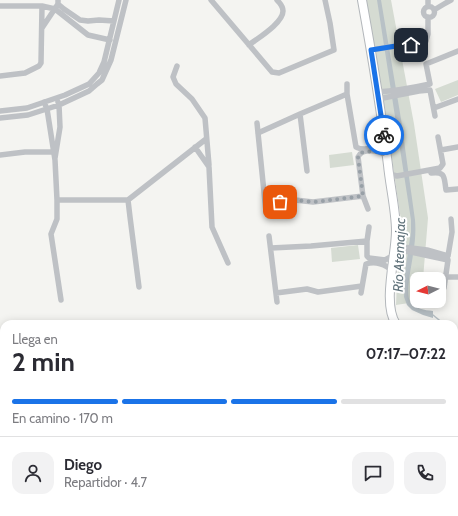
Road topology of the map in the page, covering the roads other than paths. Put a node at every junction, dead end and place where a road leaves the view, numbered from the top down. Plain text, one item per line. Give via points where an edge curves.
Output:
1 (119, 0) edge
2 (126, 0) edge
3 (212, 0) edge
4 (277, 0) edge
5 (325, 0) edge
6 (362, 0) edge
7 (451, 0) edge
8 (58, 2) edge
9 (428, 3) edge
10 (0, 6) edge
11 (42, 6) junction
12 (55, 9) junction
13 (434, 10) junction
14 (428, 17) junction
15 (80, 20) junction
16 (114, 21) junction
17 (76, 26) junction
18 (42, 28) junction
19 (427, 33) junction
20 (110, 40) junction
21 (249, 45) junction
22 (396, 46) junction
23 (374, 49) junction
24 (458, 50) edge
25 (177, 66) dead end
26 (0, 76) edge
27 (347, 84) dead end
28 (403, 92) junction
29 (347, 94) junction
30 (381, 95) junction
31 (57, 98) junction
32 (458, 99) edge
33 (44, 102) junction
34 (60, 105) junction
35 (434, 108) junction
36 (47, 109) junction
37 (0, 111) edge
38 (300, 114) junction
39 (435, 116) dead end
40 (0, 118) edge
41 (257, 123) dead end
42 (258, 133) junction
43 (384, 137) junction
44 (438, 137) dead end
45 (206, 139) junction
46 (195, 147) junction
47 (458, 147) edge
48 (441, 150) junction
49 (55, 152) junction
50 (0, 155) edge
51 (387, 156) junction
52 (209, 167) junction
53 (307, 171) dead end
54 (389, 174) junction
55 (415, 174) junction
56 (398, 178) junction
57 (390, 183) junction
58 (458, 189) edge
59 (363, 196) junction
60 (57, 200) junction
61 (128, 200) junction
62 (265, 203) junction
63 (368, 209) dead end
64 (266, 212) dead end
65 (451, 219) dead end
66 (369, 227) dead end
67 (455, 232) edge
68 (269, 236) dead end
69 (368, 241) junction
70 (271, 248) junction
71 (397, 250) junction
72 (418, 252) junction
73 (228, 263) dead end
74 (392, 271) junction
75 (446, 272) edge
76 (446, 277) edge
77 (458, 277) edge
78 (362, 286) junction
79 (140, 287) dead end
80 (276, 293) junction
81 (361, 293) dead end
82 (61, 300) dead end
83 (277, 302) dead end
84 (394, 320) edge

1 - 16 street
2 - 34 street via 111,60 102,80 89,91
3 - 21 street
4 - 21 street via 283,11 281,18
5 - 21 street via 334,50 279,73 272,72
6 - 23 street
7 - 13 street
8 - 12 street
8 - 15 street
9 - 13 street
9 - 14 street via 424,11
10 - 11 street
11 - 12 street
11 - 18 street
12 - 17 street
12 - 18 street
13 - 14 street via 433,15
14 - 19 street
15 - 16 street
15 - 17 street
16 - 20 street
17 - 20 street via 88,35
18 - 26 street via 39,66 25,73
19 - 22 street via 399,40
19 - 22 street via 426,41 411,48 400,49
20 - 31 street via 99,73 89,84
22 - 23 street
23 - 30 street
24 - 28 street via 426,64 430,84 407,88
25 - 45 street via 173,77 176,84 192,98 205,118
27 - 29 street
28 - 30 street
28 - 35 street via 430,90
29 - 38 street
29 - 43 street via 356,147 373,148
30 - 43 street
31 - 33 street
31 - 34 street
32 - 35 street
33 - 36 street
33 - 37 street via 27,108
34 - 36 street
34 - 49 street via 60,127
35 - 39 street
36 - 40 street
36 - 49 street
38 - 42 street
38 - 53 street
41 - 42 street
42 - 62 street
43 - 51 street
44 - 48 street
45 - 46 street
45 - 52 street
46 - 52 street
46 - 61 street
47 - 48 street
48 - 55 street via 443,164 440,168
49 - 50 street
49 - 60 street
51 - 54 street
51 - 59 street via 376,151 362,152 358,155
52 - 73 street via 212,227
54 - 56 street
54 - 57 street
55 - 56 street
55 - 58 street via 443,174 446,190
56 - 57 street
57 - 71 street
59 - 62 street via 314,202 295,200
59 - 63 street
60 - 61 street
60 - 82 street via 57,219 51,234
61 - 79 street
62 - 64 street
65 - 67 street
66 - 69 street
67 - 72 street via 448,256 427,250
68 - 70 street
69 - 70 street
69 - 71 street via 368,258 385,260
70 - 80 street
71 - 72 street
71 - 74 street
72 - 75 street via 448,260
74 - 78 street via 384,265 367,263
74 - 84 street via 390,301
76 - 77 street
78 - 80 street via 318,292 307,289
78 - 81 street
80 - 83 street

